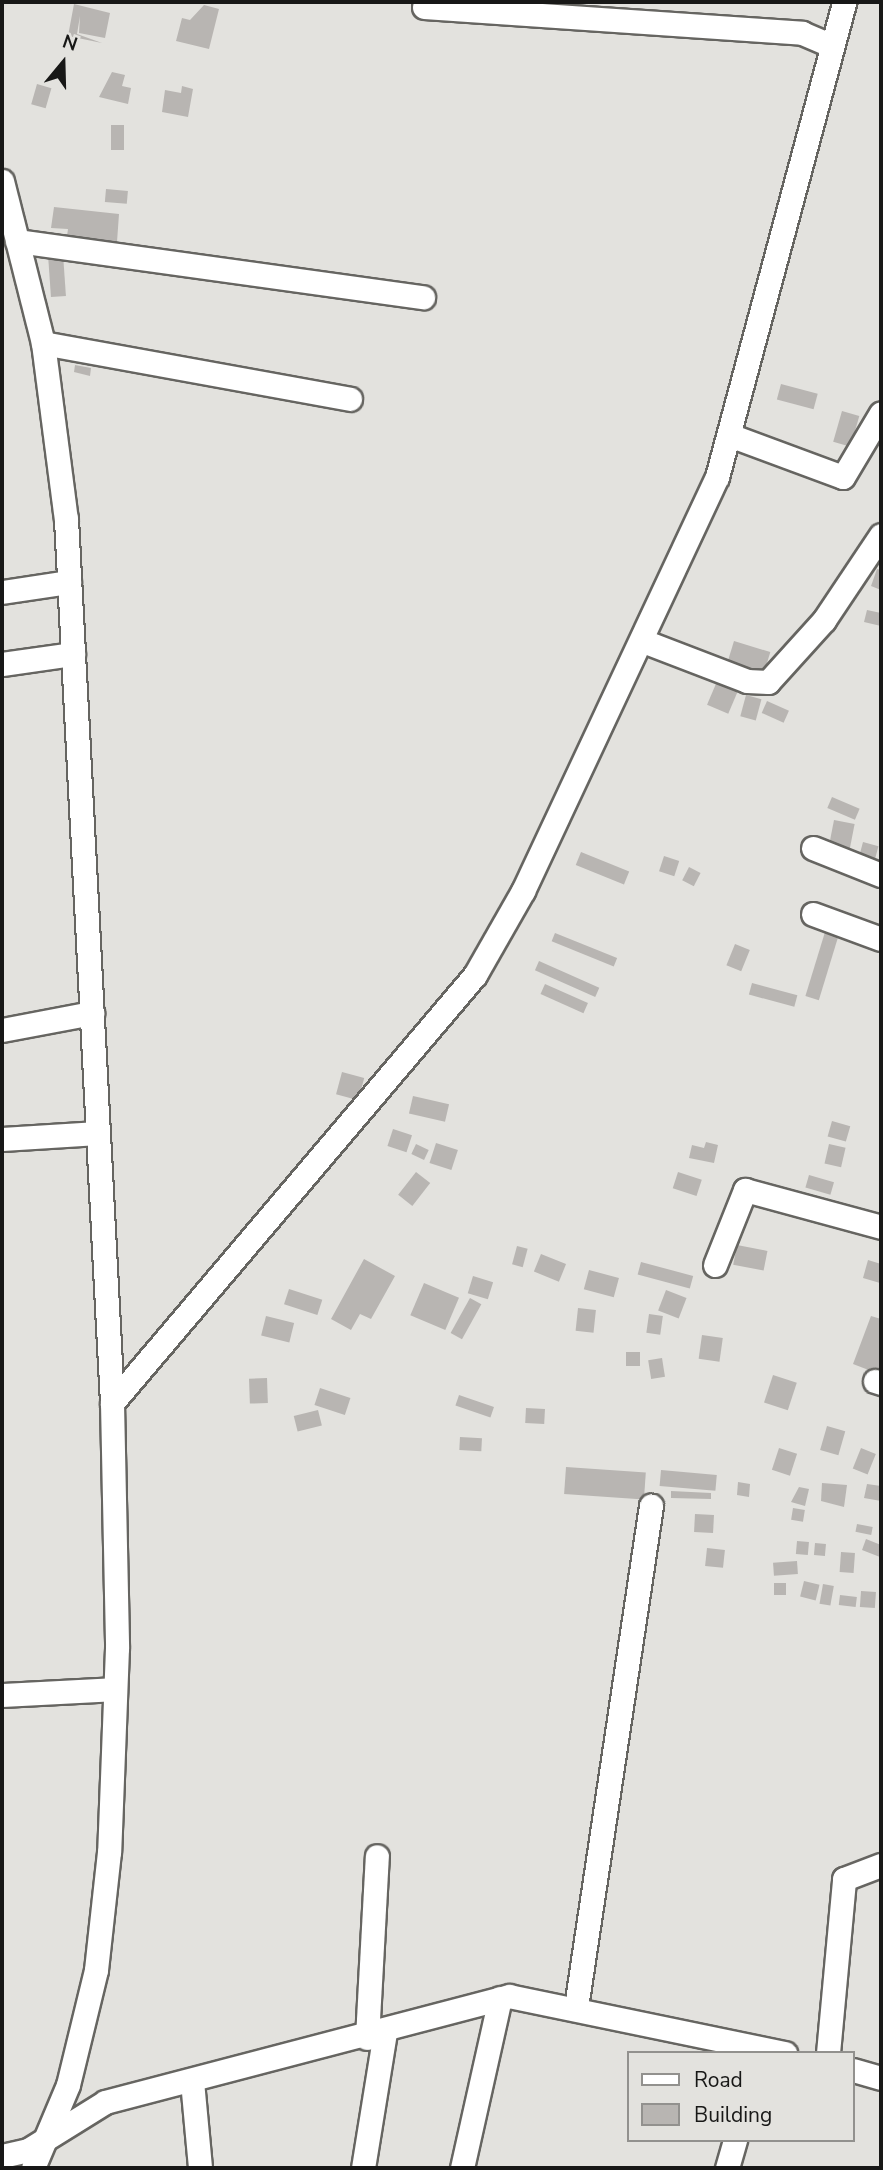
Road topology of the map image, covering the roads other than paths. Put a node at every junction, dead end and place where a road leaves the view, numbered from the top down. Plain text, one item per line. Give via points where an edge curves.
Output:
1 (844, 2) edge
2 (424, 7) dead end
3 (830, 45) junction
4 (2, 181) edge
5 (17, 241) junction
6 (423, 297) dead end
7 (43, 343) junction
8 (350, 399) dead end
9 (881, 413) edge
10 (732, 436) junction
11 (881, 535) edge
12 (69, 582) junction
13 (2, 592) edge
14 (643, 641) junction
15 (73, 654) junction
16 (2, 664) edge
17 (813, 848) dead end
18 (881, 875) edge
19 (813, 914) dead end
20 (881, 939) edge
21 (92, 1013) junction
22 (2, 1030) edge
23 (98, 1133) junction
24 (2, 1139) edge
25 (881, 1227) edge
26 (715, 1265) dead end
27 (112, 1403) junction
28 (651, 1506) dead end
29 (116, 1689) junction
30 (2, 1695) edge
31 (377, 1856) dead end
32 (881, 1865) edge
33 (499, 1998) junction
34 (576, 2007) junction
35 (376, 2035) junction
36 (770, 2051) edge
37 (828, 2051) edge
38 (855, 2071) edge
39 (881, 2078) edge
40 (192, 2081) junction
41 (44, 2140) junction
42 (734, 2142) edge
43 (2, 2156) edge
44 (33, 2168) edge
45 (200, 2168) edge
46 (363, 2168) edge
47 (462, 2168) edge
48 (727, 2168) edge

1 - 3 street
2 - 3 street via 803,33
3 - 10 street
4 - 5 street
5 - 6 street
5 - 7 street
7 - 8 street
7 - 12 street via 57,427
9 - 10 street via 843,477
10 - 14 street
11 - 14 street via 824,620 768,682 747,681
12 - 13 street
12 - 15 street
14 - 27 street via 523,891 475,975
15 - 16 street
15 - 21 street
17 - 18 street
19 - 20 street
21 - 22 street
21 - 23 street
23 - 24 street
23 - 27 street
25 - 26 street via 745,1190
27 - 29 street
28 - 34 street
29 - 30 street
29 - 41 street via 96,1970 68,2085
31 - 35 street
32 - 37 street via 852,1870 844,1879
33 - 34 street
33 - 35 street
33 - 47 street
34 - 36 street
35 - 40 street
35 - 46 street
38 - 39 street
40 - 41 street via 86,2109
40 - 45 street
41 - 43 street
41 - 44 street
42 - 48 street

